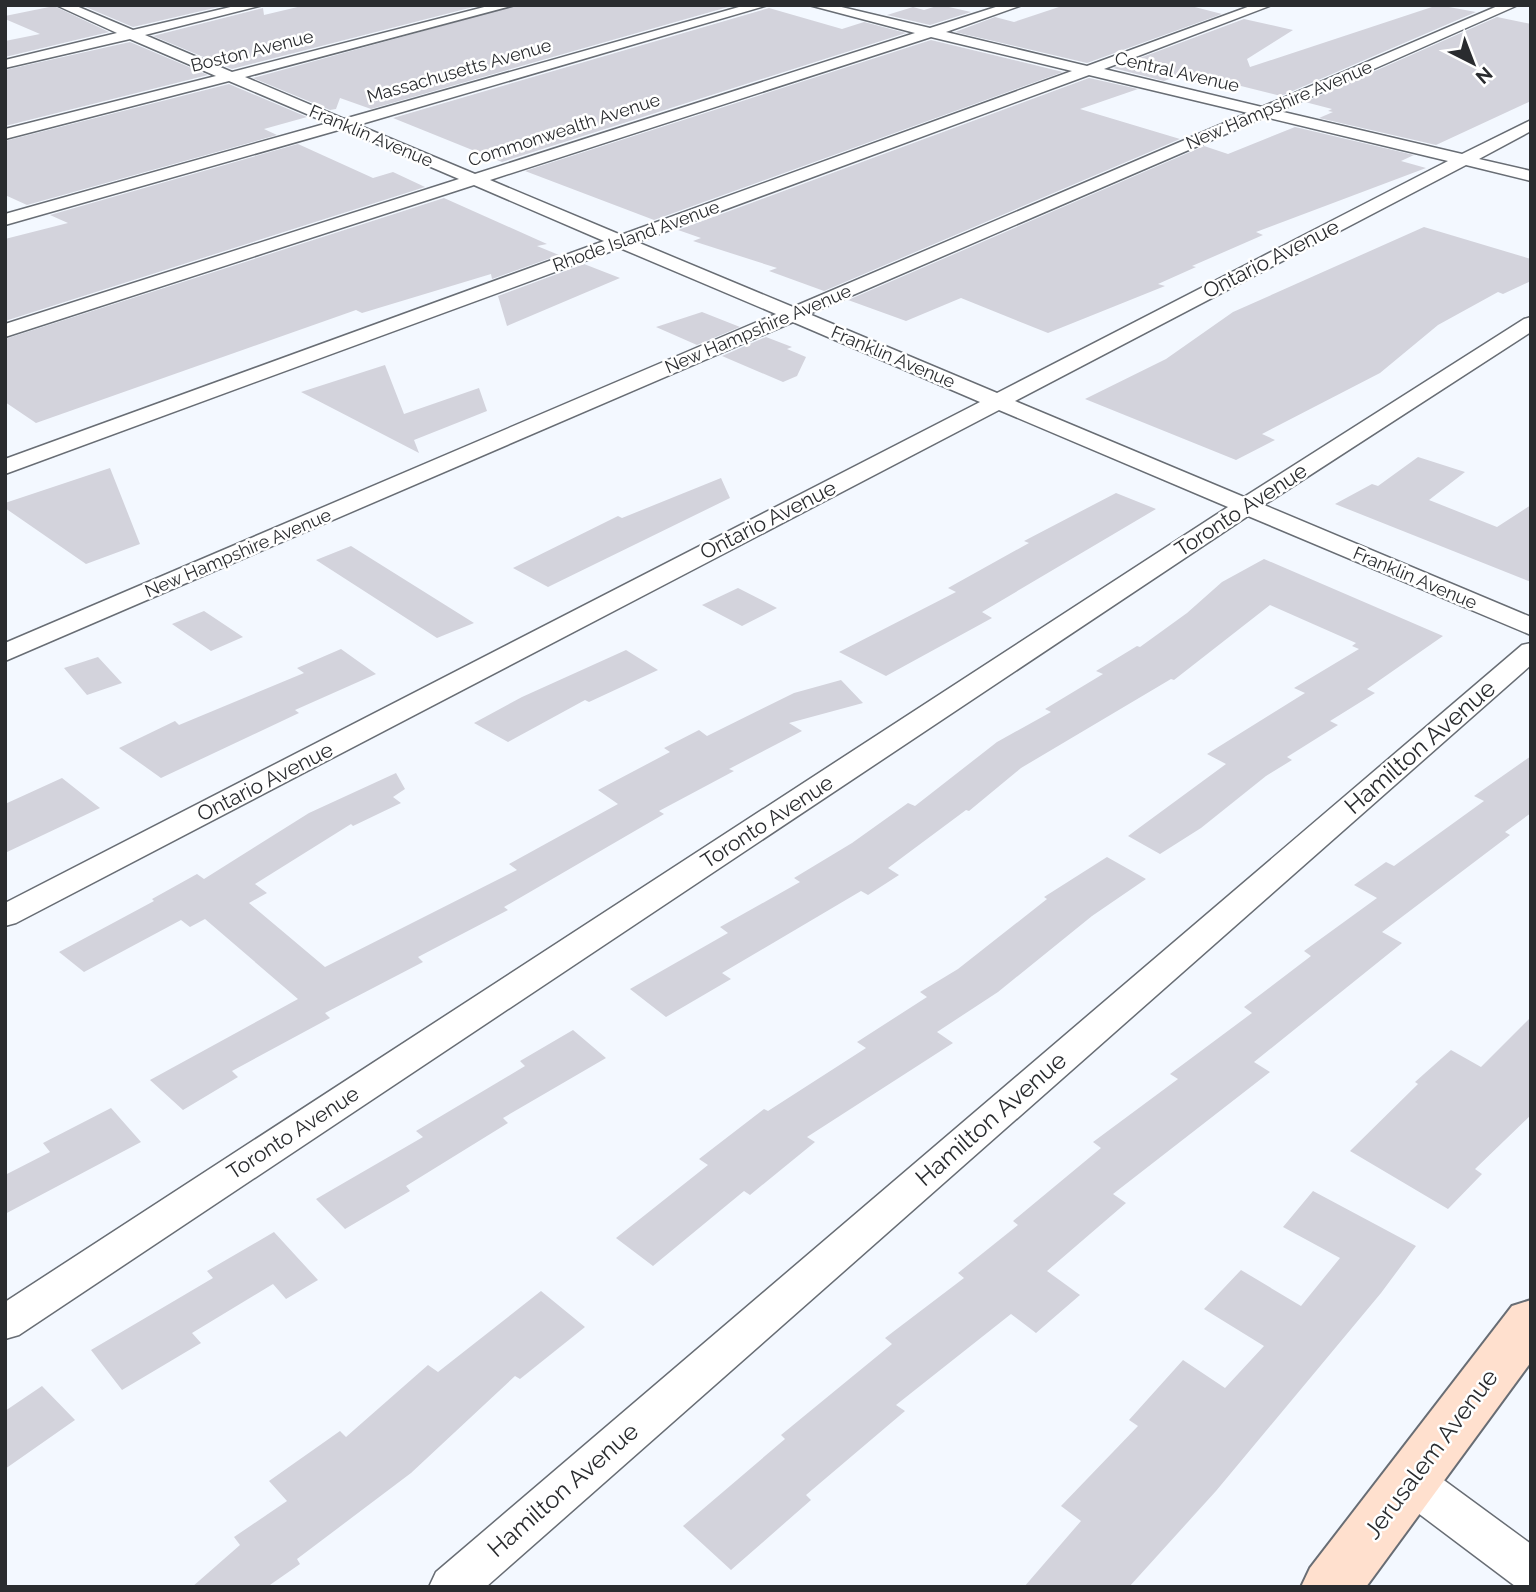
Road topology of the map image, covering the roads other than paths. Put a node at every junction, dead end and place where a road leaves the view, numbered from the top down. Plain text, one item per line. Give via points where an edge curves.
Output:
1 (62, 5) edge
2 (257, 5) edge
3 (509, 5) edge
4 (762, 5) edge
5 (815, 5) edge
6 (1016, 5) edge
7 (1266, 5) edge
8 (1512, 5) edge
9 (931, 33) junction
10 (131, 34) junction
11 (5, 64) edge
12 (1088, 70) junction
13 (230, 76) junction
14 (1263, 112) junction
15 (343, 124) junction
16 (1531, 125) edge
17 (5, 134) edge
18 (1464, 160) junction
19 (1531, 176) edge
20 (474, 179) junction
21 (5, 220) edge
22 (621, 242) junction
23 (792, 315) junction
24 (1531, 323) edge
25 (5, 331) edge
26 (998, 401) junction
27 (5, 467) edge
28 (1246, 506) junction
29 (1531, 626) edge
30 (1531, 651) edge
31 (5, 653) edge
32 (5, 916) edge
33 (1531, 1321) edge
34 (5, 1323) edge
35 (1410, 1481) junction
36 (1531, 1571) edge
37 (452, 1587) edge
38 (1331, 1587) edge

1 - 10 street, Franklin Avenue
2 - 10 street
3 - 13 street, Boston Avenue
4 - 15 street, Massachusetts Avenue
5 - 9 street, Central Avenue
6 - 9 street, Commonwealth Avenue
7 - 12 street, Rhode Island Avenue
8 - 14 street, New Hampshire Avenue
9 - 12 street, Central Avenue
9 - 20 street, Commonwealth Avenue
10 - 11 street
10 - 13 street, Franklin Avenue
12 - 14 street, Central Avenue
12 - 22 street, Rhode Island Avenue
13 - 15 street, Franklin Avenue
13 - 17 street, Boston Avenue
14 - 18 street, Central Avenue
14 - 23 street, New Hampshire Avenue
15 - 20 street, Franklin Avenue
15 - 21 street, Massachusetts Avenue
16 - 18 street, Ontario Avenue
18 - 19 street, Central Avenue
18 - 26 street, Ontario Avenue
20 - 22 street, Franklin Avenue
20 - 25 street, Commonwealth Avenue
22 - 23 street, Franklin Avenue
22 - 27 street, Rhode Island Avenue
23 - 26 street, Franklin Avenue
23 - 31 street, New Hampshire Avenue
24 - 28 street, Toronto Avenue
26 - 28 street, Franklin Avenue
26 - 32 street, Ontario Avenue
28 - 29 street, Franklin Avenue
28 - 34 street, Toronto Avenue
30 - 37 street, Hamilton Avenue
33 - 35 main road, Jerusalem Avenue
35 - 36 street
35 - 38 main road, Jerusalem Avenue

